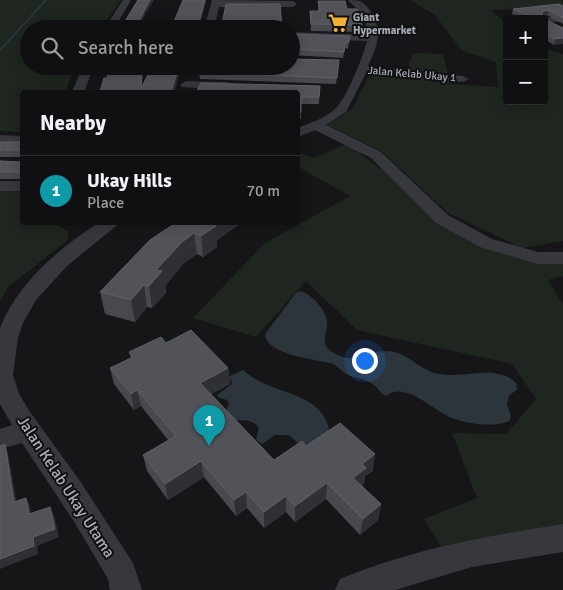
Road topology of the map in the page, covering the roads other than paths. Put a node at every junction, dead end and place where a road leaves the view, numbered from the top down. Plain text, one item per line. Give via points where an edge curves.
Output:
1 (127, 0) edge
2 (352, 0) edge
3 (216, 2) edge
4 (295, 6) edge
5 (563, 18) edge
6 (115, 20) edge
7 (211, 20) edge
8 (548, 20) edge
9 (548, 22) edge
10 (563, 30) edge
11 (300, 32) edge
12 (373, 38) junction
13 (360, 69) junction
14 (86, 75) edge
15 (463, 79) dead end
16 (186, 84) edge
17 (243, 86) edge
18 (79, 90) edge
19 (314, 125) junction
20 (300, 132) edge
21 (0, 140) edge
22 (20, 140) edge
23 (0, 186) edge
24 (20, 186) edge
25 (100, 225) edge
26 (563, 258) edge
27 (27, 431) junction
28 (0, 439) edge
29 (563, 538) edge
30 (126, 590) edge
31 (351, 590) edge

1 - 6 street
2 - 12 street via 367,13
3 - 4 street
3 - 7 street
5 - 8 street
9 - 10 street
11 - 12 street
12 - 13 street
13 - 15 street, Jalan Kelab Ukay 1
13 - 19 street via 341,111
14 - 18 street
16 - 17 street
19 - 20 street
19 - 26 street via 376,155 442,219 486,243 537,258
21 - 22 street
23 - 24 street
25 - 27 street, Jalan Kelab Ukay Utama via 46,273 26,296 5,342 2,380
27 - 28 street
27 - 30 street, Jalan Kelab Ukay Utama via 62,478 122,574
29 - 31 street via 472,553

